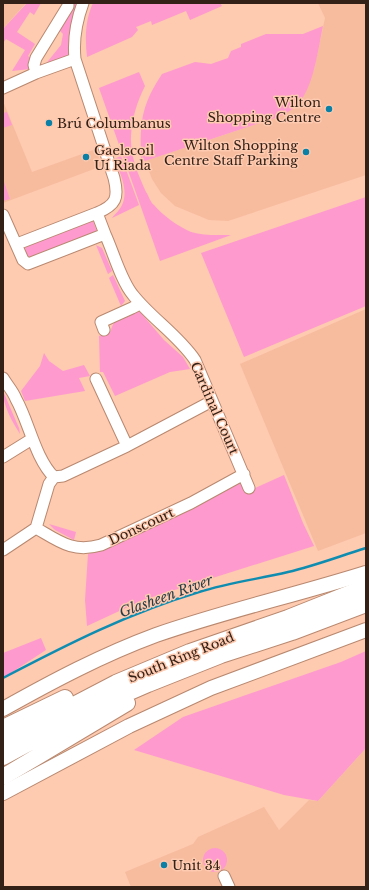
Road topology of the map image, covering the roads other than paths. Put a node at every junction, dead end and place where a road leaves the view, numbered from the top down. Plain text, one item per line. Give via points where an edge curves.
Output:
1 (68, 3) edge
2 (82, 3) edge
3 (75, 58) junction
4 (36, 73) junction
5 (3, 88) edge
6 (97, 213) junction
7 (3, 215) edge
8 (105, 234) junction
9 (17, 244) junction
10 (138, 301) junction
11 (103, 326) dead end
12 (3, 378) edge
13 (96, 379) dead end
14 (212, 401) junction
15 (32, 439) junction
16 (128, 446) junction
17 (3, 458) edge
18 (244, 474) junction
19 (54, 477) junction
20 (249, 488) dead end
21 (36, 528) junction
22 (3, 550) edge
23 (366, 573) edge
24 (366, 587) edge
25 (366, 604) edge
26 (366, 630) edge
27 (190, 652) junction
28 (221, 655) junction
29 (3, 709) edge
30 (3, 728) edge
31 (3, 742) edge
32 (3, 757) edge
33 (3, 777) edge
34 (3, 793) edge
35 (224, 876) dead end
36 (229, 887) edge

1 - 4 street via 36,58
2 - 3 street via 75,26
3 - 4 street
3 - 6 street via 116,189 116,200 111,206
4 - 5 street
6 - 8 street, Cardinal Court
6 - 9 street
7 - 9 street
8 - 9 street via 28,264 23,260
8 - 10 street, Cardinal Court via 125,282
10 - 11 street via 136,306
10 - 14 street, Cardinal Court via 191,354
12 - 15 street via 17,399
13 - 16 street
14 - 16 street
14 - 18 street, Cardinal Court
15 - 17 street
15 - 19 street
16 - 19 street via 63,476
18 - 20 street, Cardinal Court
18 - 21 street, Donscourt via 191,503 101,545 85,549 74,548
19 - 21 street via 49,484
21 - 22 street
23 - 29 main road via 149,638 57,678
24 - 27 highway, South Ring Road via 288,618
25 - 28 highway, South Ring Road
26 - 34 main road via 211,688 130,726
27 - 30 highway via 114,675
27 - 31 highway, South Ring Road via 116,683
28 - 32 highway, South Ring Road via 95,708
28 - 33 highway via 124,704
35 - 36 street

